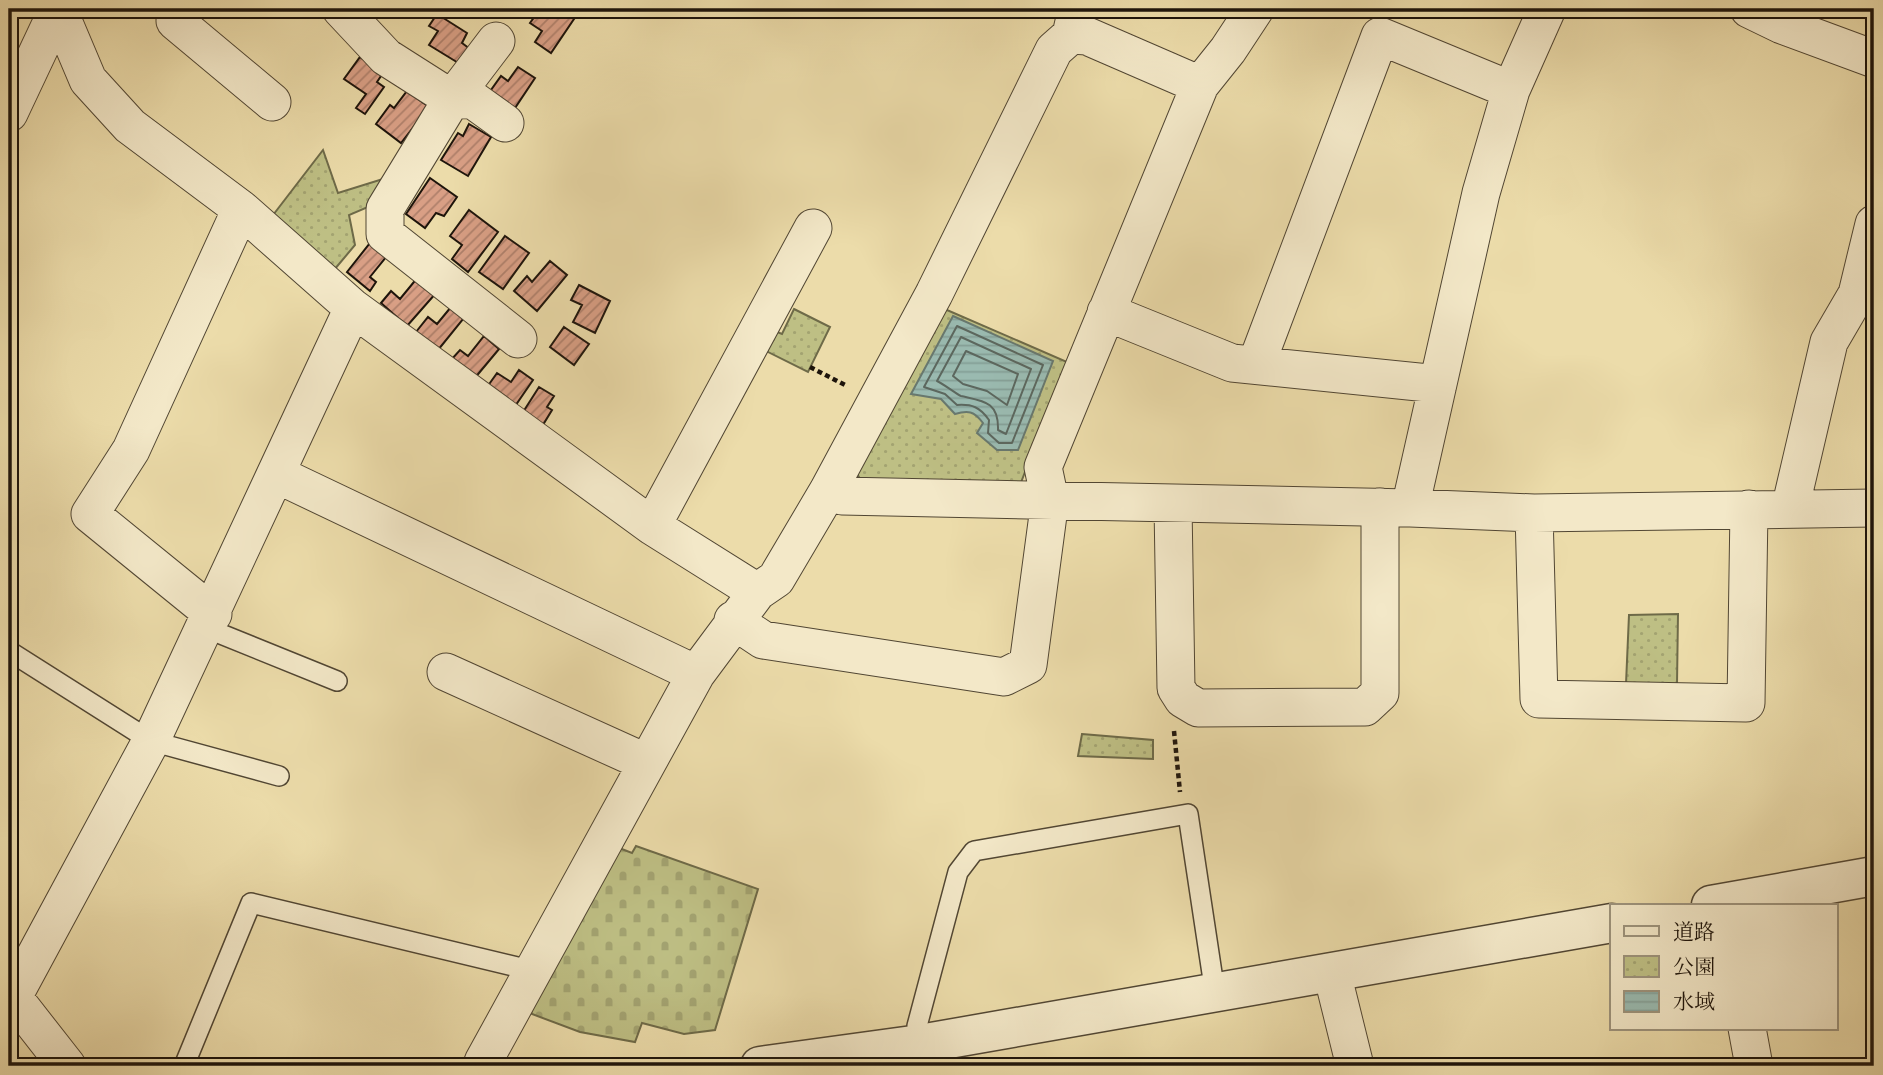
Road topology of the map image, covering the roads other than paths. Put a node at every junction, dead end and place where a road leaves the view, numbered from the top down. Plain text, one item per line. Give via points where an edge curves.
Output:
1 (58, 9) edge
2 (178, 9) edge
3 (341, 9) edge
4 (1255, 9) edge
5 (1547, 9) edge
6 (1749, 9) edge
7 (1789, 17) edge
8 (1074, 22) edge
9 (496, 41) dead end
10 (1874, 59) edge
11 (1200, 85) junction
12 (1511, 90) junction
13 (452, 99) junction
14 (272, 102) dead end
15 (9, 113) edge
16 (505, 123) dead end
17 (241, 209) junction
18 (1874, 224) edge
19 (813, 228) dead end
20 (353, 309) junction
21 (1106, 312) junction
22 (518, 339) dead end
23 (1256, 365) junction
24 (1438, 384) junction
25 (276, 474) junction
26 (828, 491) junction
27 (1050, 500) junction
28 (1173, 505) junction
29 (1395, 508) junction
30 (1874, 508) edge
31 (1749, 509) junction
32 (1790, 509) junction
33 (1534, 513) junction
34 (652, 526) junction
35 (757, 592) junction
36 (733, 620) junction
37 (209, 621) junction
38 (9, 650) edge
39 (446, 672) dead end
40 (696, 674) junction
41 (337, 681) dead end
42 (151, 741) junction
43 (645, 762) junction
44 (279, 776) dead end
45 (1874, 876) edge
46 (1721, 904) edge
47 (1610, 923) edge
48 (534, 971) junction
49 (1332, 973) junction
50 (1215, 993) junction
51 (11, 995) edge
52 (1747, 1030) edge
53 (920, 1044) junction
54 (60, 1065) edge
55 (184, 1066) edge
56 (483, 1066) edge
57 (760, 1066) edge
58 (772, 1066) edge
59 (1355, 1066) edge
60 (1754, 1066) edge

1 - 15 street
1 - 17 street via 88,79 130,126
2 - 14 street via 175,21
3 - 13 street via 386,57
4 - 11 street
5 - 12 street
6 - 7 street
7 - 10 street
8 - 11 street via 1087,36
8 - 26 street via 1054,50 934,294
9 - 13 street
11 - 21 street
12 - 23 street via 1380,36
12 - 24 street via 1481,193
13 - 16 street via 473,100
13 - 22 street via 385,209 385,234
17 - 20 street
17 - 37 street via 131,450 90,514
18 - 32 street via 1857,294 1829,342
19 - 34 street
20 - 25 street
20 - 34 street
21 - 23 street via 1232,363
21 - 27 street via 1043,467
23 - 24 street
24 - 29 street
25 - 37 street
25 - 40 street
26 - 27 street via 842,496
26 - 35 street via 776,579
27 - 28 street
27 - 36 street via 1028,665 1004,677 762,640
28 - 29 street
28 - 29 street via 1176,688 1198,708 1365,708 1380,693
29 - 33 street
30 - 32 street
31 - 32 street
31 - 33 street
31 - 33 street via 1746,703 1539,699
34 - 35 street
35 - 36 street
36 - 40 street
37 - 41 lane
37 - 42 street
38 - 42 lane
39 - 43 street
40 - 43 street
42 - 44 lane
42 - 51 street
43 - 48 street
45 - 46 street
47 - 49 street
48 - 55 lane via 251,903
48 - 56 street
49 - 50 street
49 - 59 street
50 - 53 street
50 - 53 lane via 1188,814 974,851 958,872 917,1026
51 - 54 street
52 - 60 street
53 - 58 street
57 - 58 street

